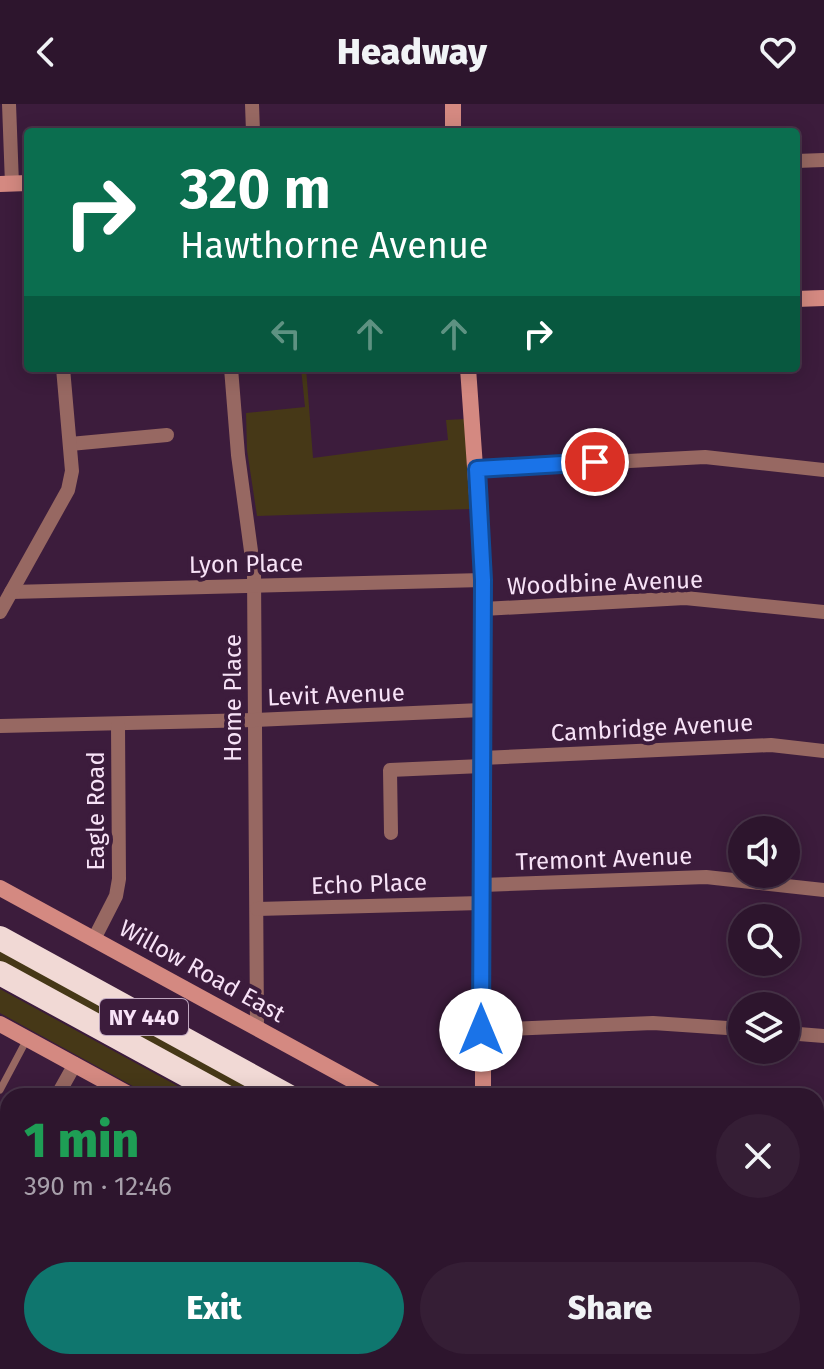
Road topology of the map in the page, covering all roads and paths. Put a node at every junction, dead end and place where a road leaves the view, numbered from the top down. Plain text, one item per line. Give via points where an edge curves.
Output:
1 (9, 104) edge
2 (252, 104) edge
3 (453, 104) edge
4 (253, 128) edge
5 (453, 128) edge
6 (824, 160) edge
7 (800, 161) edge
8 (13, 184) edge
9 (824, 298) edge
10 (800, 299) edge
11 (63, 372) edge
12 (231, 372) edge
13 (468, 372) edge
14 (167, 435) dead end
15 (70, 444) junction
16 (477, 469) junction
17 (824, 470) edge
18 (483, 580) junction
19 (254, 586) junction
20 (11, 592) junction
21 (483, 609) junction
22 (0, 612) edge
23 (824, 612) edge
24 (481, 710) junction
25 (255, 720) junction
26 (118, 725) junction
27 (0, 726) edge
28 (824, 751) edge
29 (482, 762) junction
30 (391, 833) dead end
31 (482, 885) junction
32 (0, 888) edge
33 (824, 890) edge
34 (481, 903) junction
35 (257, 909) junction
36 (0, 938) edge
37 (94, 939) junction
38 (0, 973) edge
39 (0, 1024) edge
40 (257, 1028) junction
41 (728, 1028) edge
42 (481, 1030) junction
43 (800, 1034) edge
44 (824, 1036) edge
45 (27, 1039) junction
46 (75, 1064) junction
47 (1, 1088) edge
48 (62, 1088) edge
49 (118, 1088) edge
50 (210, 1088) edge
51 (273, 1088) edge
52 (366, 1088) edge
53 (483, 1088) edge

1 - 8 street
2 - 4 street
3 - 5 street
6 - 7 street
9 - 10 street
11 - 15 street
12 - 19 street, Home Place
13 - 16 street
14 - 15 street
15 - 20 street via 68,490
16 - 17 street via 705,457
16 - 18 street
18 - 19 street, Lyon Place
18 - 21 street
19 - 20 street, Lyon Place
19 - 25 street, Home Place
20 - 22 street
21 - 23 street, Woodbine Avenue via 685,598
21 - 24 street
24 - 25 street, Levit Avenue
24 - 29 street
25 - 26 street, Levit Avenue
25 - 35 street, Home Place
26 - 27 street, Levit Avenue
26 - 37 street, Eagle Road via 118,888
28 - 29 street, Cambridge Avenue via 771,745
29 - 30 street, Cambridge Avenue via 390,770
29 - 31 street
31 - 33 street, Tremont Avenue via 706,877
31 - 34 street
32 - 37 street, Willow Road East
34 - 35 street, Echo Place
34 - 42 street
35 - 40 street, Home Place
36 - 51 highway, NY 440
37 - 40 street, Willow Road East
38 - 50 highway, NY 440
39 - 45 street
40 - 52 street, Willow Road East
41 - 42 street via 653,1023
42 - 53 street
43 - 44 street
45 - 46 street
45 - 47 lane
46 - 48 street
46 - 49 street

